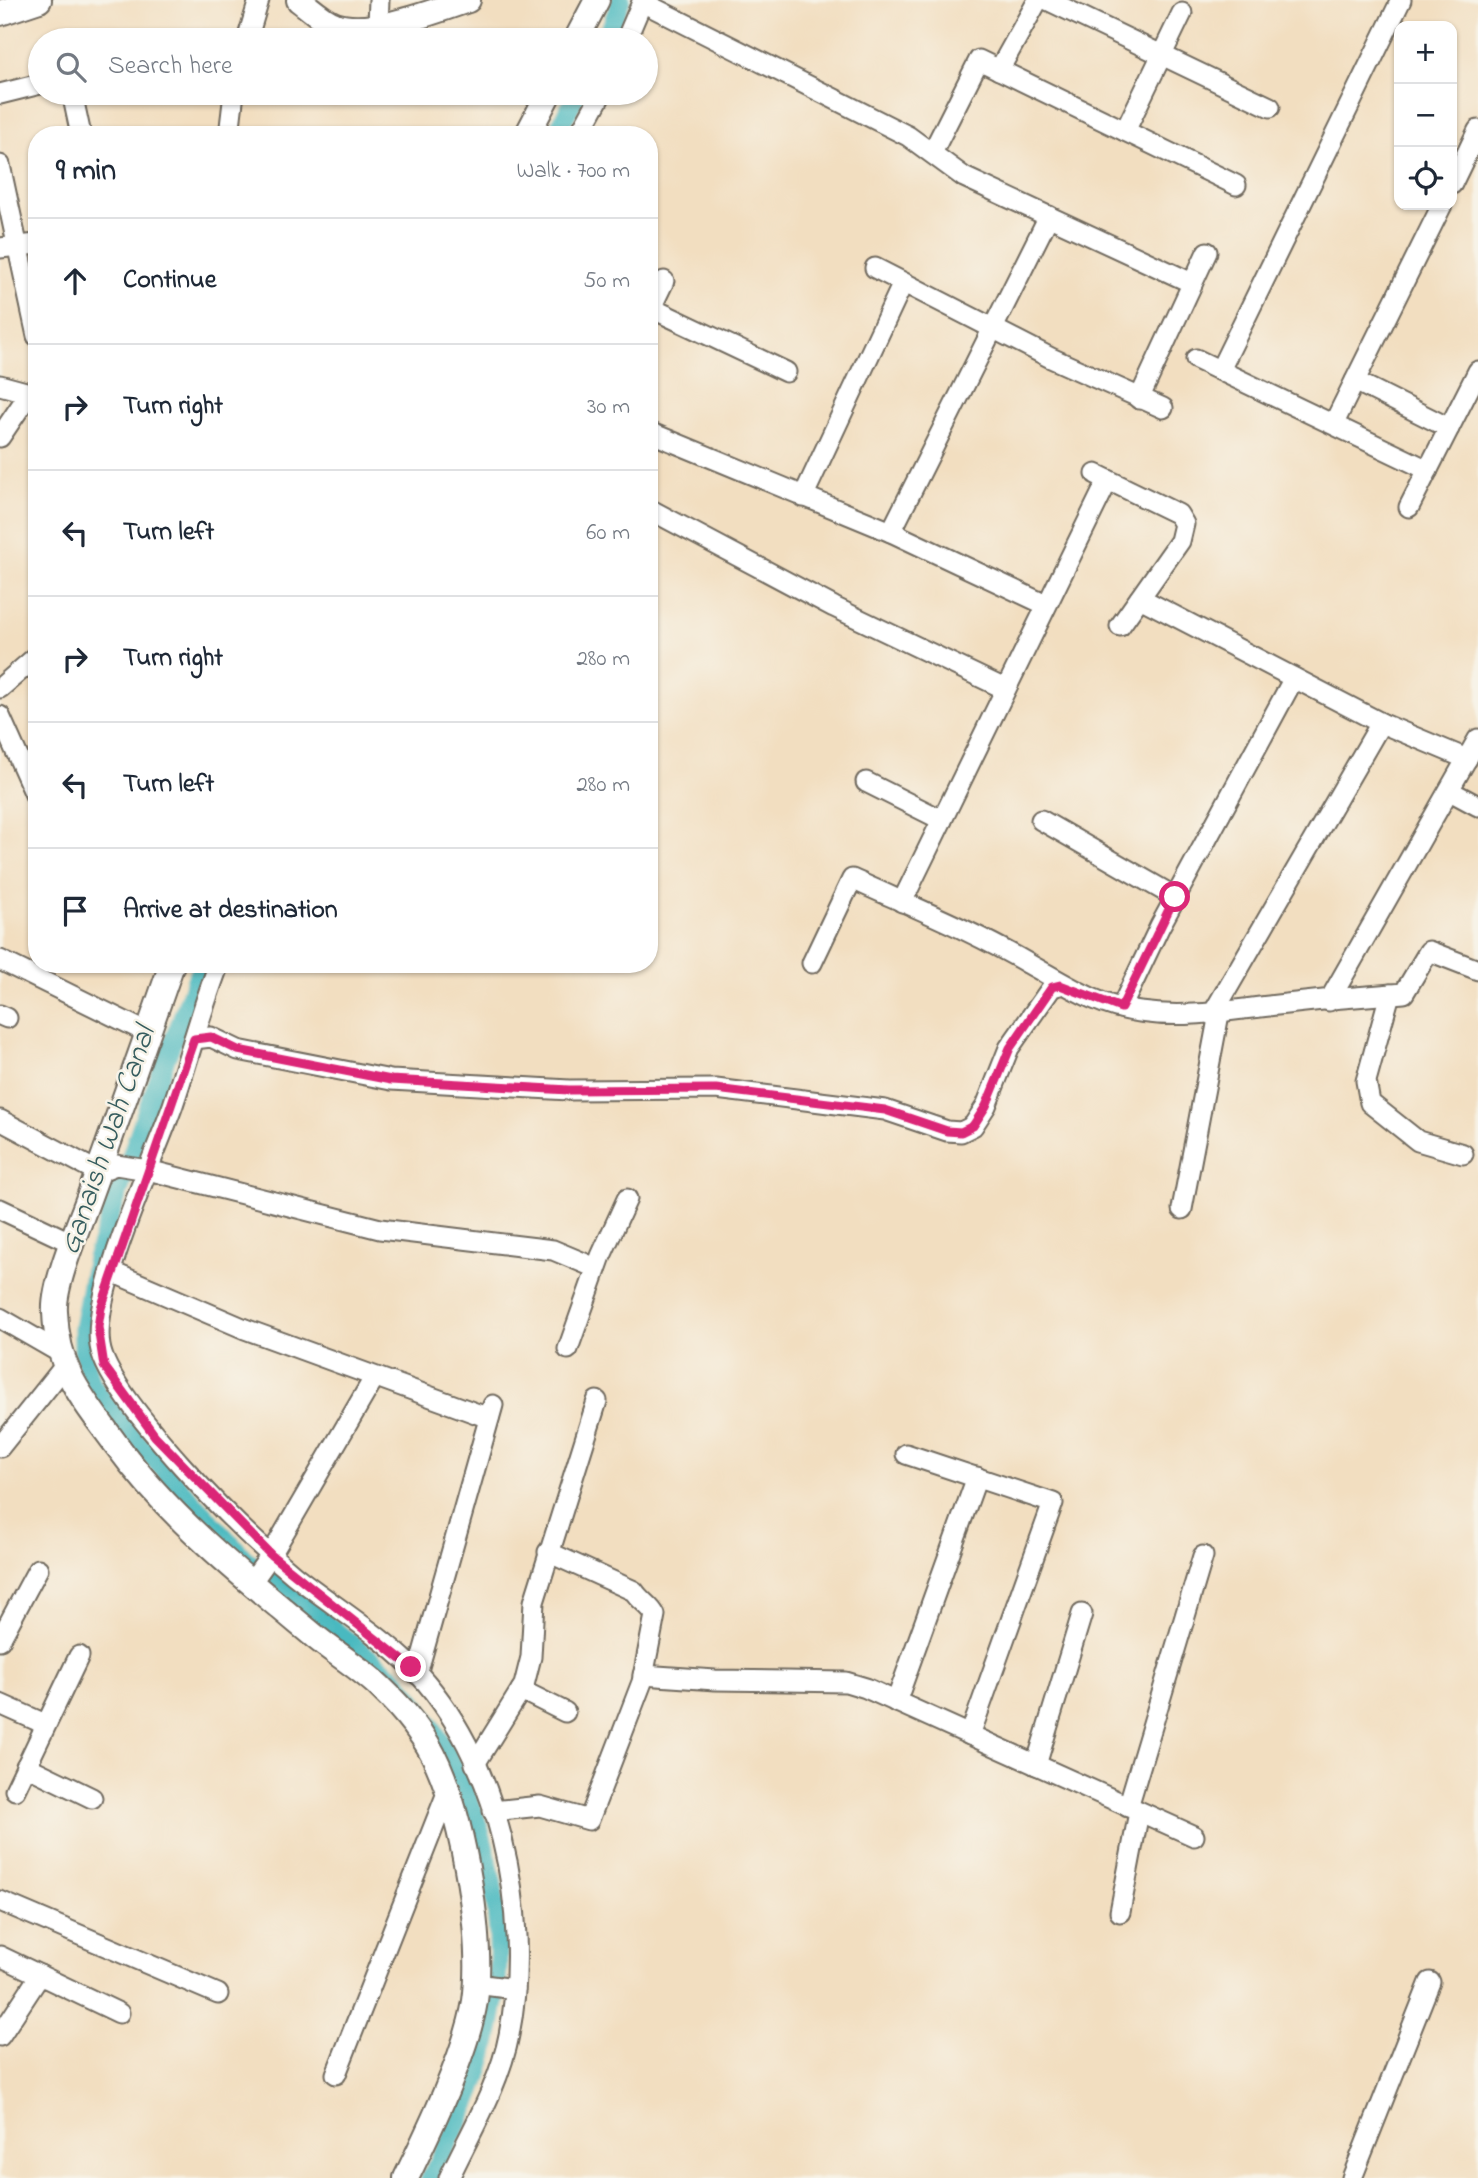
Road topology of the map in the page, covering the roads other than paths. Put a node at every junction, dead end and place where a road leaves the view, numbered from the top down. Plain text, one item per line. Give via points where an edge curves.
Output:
1 (39, 0) edge
2 (259, 0) edge
3 (299, 0) edge
4 (468, 0) edge
5 (597, 0) edge
6 (1038, 0) edge
7 (1047, 0) edge
8 (1401, 0) edge
9 (642, 1) edge
10 (379, 12) edge
11 (0, 13) edge
12 (1182, 13) dead end
13 (251, 28) edge
14 (582, 28) edge
15 (631, 28) edge
16 (1162, 55) junction
17 (999, 70) junction
18 (28, 87) edge
19 (0, 94) edge
20 (75, 105) edge
21 (233, 105) edge
22 (543, 105) edge
23 (595, 105) edge
24 (1270, 107) dead end
25 (79, 126) edge
26 (230, 126) edge
27 (532, 126) edge
28 (584, 126) edge
29 (1478, 130) edge
30 (1125, 131) junction
31 (932, 153) junction
32 (1471, 162) edge
33 (0, 165) edge
34 (1457, 178) edge
35 (1236, 185) dead end
36 (1440, 210) edge
37 (1049, 216) junction
38 (18, 247) edge
39 (1207, 252) dead end
40 (875, 268) dead end
41 (664, 281) dead end
42 (903, 283) junction
43 (1192, 283) junction
44 (658, 292) edge
45 (28, 293) edge
46 (658, 311) edge
47 (992, 328) junction
48 (1196, 359) dead end
49 (1220, 370) junction
50 (1478, 371) edge
51 (786, 372) dead end
52 (1355, 382) junction
53 (0, 385) edge
54 (28, 393) edge
55 (1139, 399) junction
56 (28, 401) edge
57 (1460, 407) junction
58 (1163, 408) dead end
59 (1478, 416) edge
60 (1334, 423) junction
61 (1449, 428) junction
62 (658, 436) edge
63 (0, 437) edge
64 (1428, 470) junction
65 (803, 497) junction
66 (1409, 507) dead end
67 (658, 514) edge
68 (891, 532) junction
69 (1139, 598) junction
70 (1046, 605) junction
71 (1119, 626) dead end
72 (28, 664) edge
73 (1294, 678) junction
74 (0, 688) edge
75 (1005, 689) junction
76 (0, 716) edge
77 (1381, 723) junction
78 (1478, 739) edge
79 (1467, 759) junction
80 (28, 779) edge
81 (866, 782) dead end
82 (1450, 791) junction
83 (1478, 806) edge
84 (942, 820) junction
85 (1041, 821) dead end
86 (1175, 897) junction
87 (902, 902) junction
88 (0, 960) edge
89 (812, 963) dead end
90 (1478, 970) edge
91 (169, 973) edge
92 (216, 973) edge
93 (1060, 985) junction
94 (1390, 994) junction
95 (1329, 1001) junction
96 (1121, 1008) junction
97 (1216, 1014) junction
98 (148, 1033) junction
99 (194, 1039) junction
100 (0, 1120) edge
101 (1463, 1154) dead end
102 (107, 1168) junction
103 (145, 1170) junction
104 (628, 1199) dead end
105 (0, 1209) edge
106 (1182, 1209) dead end
107 (72, 1243) junction
108 (597, 1268) junction
109 (112, 1272) junction
110 (0, 1318) edge
111 (568, 1349) dead end
112 (62, 1359) junction
113 (374, 1378) junction
114 (597, 1401) dead end
115 (0, 1447) edge
116 (906, 1454) dead end
117 (977, 1478) junction
118 (548, 1552) junction
119 (1203, 1556) dead end
120 (269, 1558) junction
121 (38, 1569) dead end
122 (253, 1580) junction
123 (1082, 1614) dead end
124 (0, 1640) edge
125 (79, 1656) dead end
126 (417, 1674) junction
127 (643, 1675) junction
128 (521, 1690) junction
129 (896, 1702) junction
130 (0, 1704) edge
131 (565, 1712) dead end
132 (46, 1724) junction
133 (970, 1735) junction
134 (475, 1764) junction
135 (1036, 1765) junction
136 (26, 1766) junction
137 (15, 1790) dead end
138 (447, 1793) junction
139 (92, 1798) dead end
140 (1133, 1809) junction
141 (493, 1811) junction
142 (1195, 1836) dead end
143 (0, 1901) edge
144 (1120, 1912) dead end
145 (0, 1956) edge
146 (40, 1975) junction
147 (1430, 1982) dead end
148 (481, 1984) junction
149 (511, 1988) junction
150 (218, 1994) dead end
151 (119, 2014) dead end
152 (0, 2036) edge
153 (336, 2074) dead end
154 (405, 2178) edge
155 (449, 2178) edge
156 (1352, 2178) edge

1 - 11 street
2 - 13 street
3 - 10 street via 335,25 355,28
4 - 10 street via 427,15
5 - 14 street
6 - 17 street
7 - 16 street
8 - 49 street
9 - 15 street
9 - 31 street via 908,136
12 - 16 street
16 - 24 street
16 - 30 street
17 - 30 street
17 - 31 street via 979,60
18 - 19 street
20 - 25 street
21 - 26 street
22 - 27 street
23 - 28 street
29 - 32 street
30 - 35 street
31 - 37 street via 964,177
32 - 34 street
33 - 38 street
36 - 52 street
37 - 43 street
37 - 47 street
38 - 45 street
39 - 43 street
40 - 42 street
41 - 44 street
42 - 47 street
42 - 65 street
43 - 55 street
46 - 51 street
47 - 55 street
47 - 68 street
48 - 49 street
49 - 60 street
50 - 57 street
52 - 60 street
52 - 61 street
53 - 54 street
55 - 58 street
56 - 63 street
57 - 59 street
57 - 61 street
60 - 64 street
61 - 64 street
62 - 65 street
64 - 66 street
65 - 68 street
67 - 75 street via 834,607
68 - 70 street
69 - 70 street via 1180,541 1184,524 1178,514 1102,477
69 - 71 street
69 - 73 street
70 - 75 street
72 - 74 street
73 - 77 street
73 - 86 street
75 - 84 street
76 - 80 street
77 - 79 street
77 - 97 street
78 - 79 street
79 - 82 street
81 - 84 street
82 - 83 street
82 - 95 street
84 - 87 street
85 - 86 street
86 - 96 street
87 - 89 street via 852,879
87 - 93 street via 1029,964
88 - 98 street
90 - 94 street via 1429,951 1404,993
91 - 98 street
92 - 99 street
93 - 96 street
93 - 99 street via 1052,987 1010,1048 973,1126 961,1132 885,1110 716,1089 569,1090 391,1080 238,1050 211,1037
94 - 95 street
94 - 101 street via 1366,1081 1370,1103 1418,1141
95 - 97 street
96 - 97 street via 1189,1016
97 - 106 street
98 - 102 street
99 - 103 street
100 - 102 street
102 - 103 street
102 - 107 street
103 - 108 street via 380,1229 553,1250
103 - 109 street
104 - 108 street
105 - 107 street
107 - 112 street via 54,1307
108 - 111 street
109 - 113 street
109 - 120 street via 98,1327 104,1366 155,1436
110 - 112 street
112 - 115 street
112 - 122 street via 84,1401 130,1463 191,1531
113 - 120 street
113 - 126 street via 491,1411
114 - 118 street
116 - 117 street
117 - 129 street
117 - 133 street via 1053,1503
118 - 127 street via 634,1591 640,1602 652,1609 655,1615
118 - 128 street via 534,1602 531,1657
119 - 140 street
120 - 122 street
120 - 126 street
121 - 124 street
122 - 138 street via 377,1684 413,1722 438,1765
123 - 135 street
125 - 132 street
126 - 134 street via 456,1726
127 - 129 street via 846,1682
127 - 141 street via 589,1820 540,1806
128 - 131 street
128 - 134 street
129 - 133 street
130 - 132 street
132 - 136 street
133 - 135 street
134 - 141 street
135 - 140 street
136 - 137 street
136 - 139 street
138 - 148 street via 474,1910
138 - 153 street
140 - 142 street
140 - 144 street
141 - 149 street via 515,1909 518,1954
143 - 150 street
145 - 146 street
146 - 151 street
146 - 152 street
147 - 156 street
148 - 149 street
148 - 154 street via 423,2143
149 - 155 street via 509,2038

